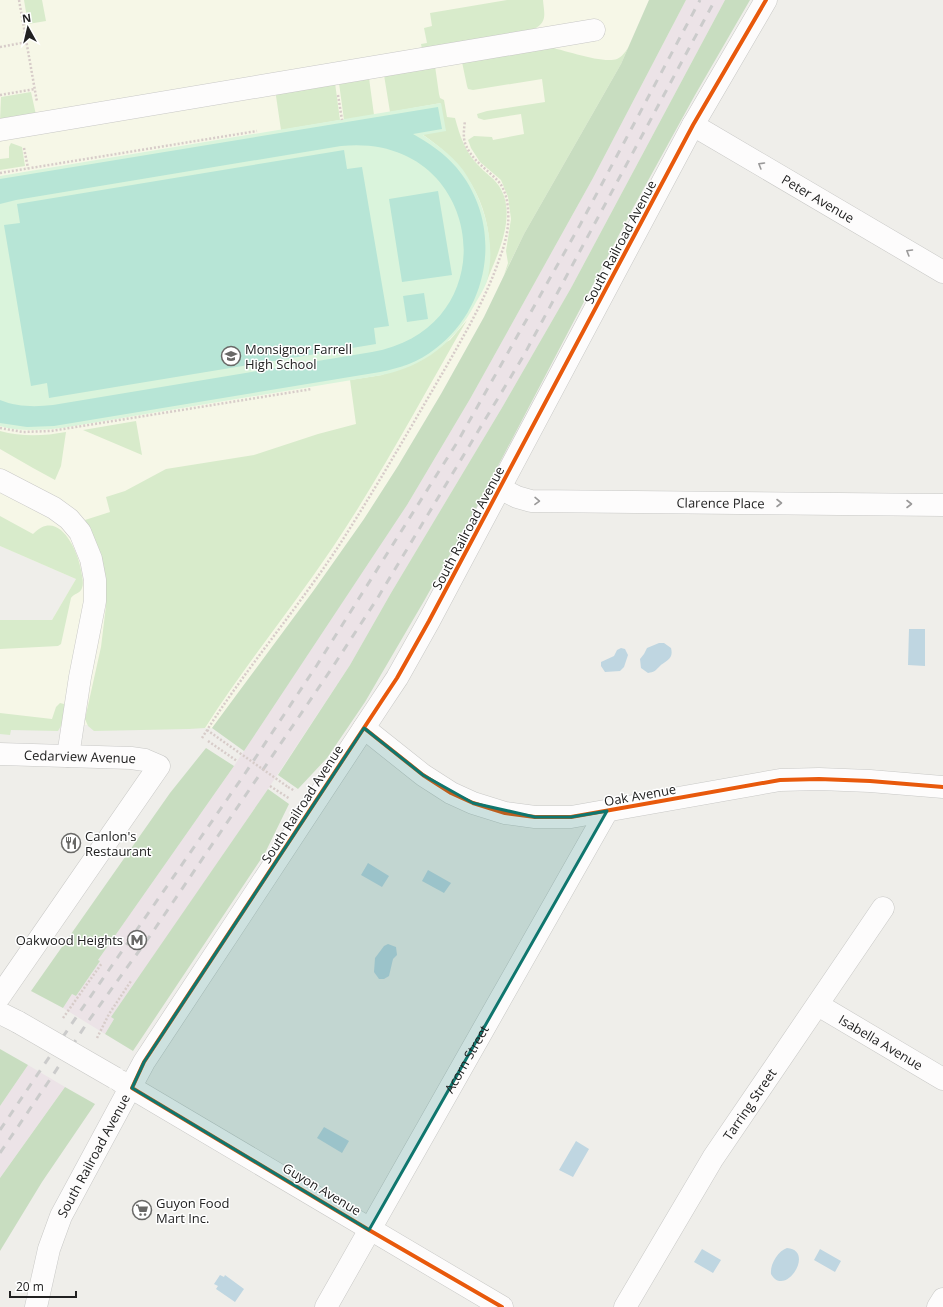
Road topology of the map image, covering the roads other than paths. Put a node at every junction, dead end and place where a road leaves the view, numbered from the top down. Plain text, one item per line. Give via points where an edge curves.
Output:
1 (766, 0) edge
2 (594, 30) dead end
3 (693, 125) junction
4 (0, 130) edge
5 (943, 272) edge
6 (0, 480) edge
7 (501, 488) junction
8 (943, 504) edge
9 (364, 728) junction
10 (0, 754) edge
11 (68, 756) junction
12 (943, 787) edge
13 (608, 811) junction
14 (883, 908) dead end
15 (0, 996) edge
16 (818, 1005) junction
17 (9, 1018) edge
18 (943, 1079) edge
19 (123, 1083) junction
20 (369, 1230) junction
21 (943, 1299) edge
22 (36, 1307) edge
23 (326, 1307) edge
24 (502, 1307) edge
25 (625, 1307) edge
26 (938, 1307) edge

1 - 3 street, South Railroad Avenue
2 - 4 street
5 -> 3 street, Peter Avenue
3 - 7 street, South Railroad Avenue
6 - 11 street via 54,508 69,519 80,532 91,559 95,601
7 -> 8 street, Clarence Place via 531,501
7 - 9 street, South Railroad Avenue via 417,644
9 - 13 street, Oak Avenue via 423,775 451,793 474,803 505,813 535,817 571,817
9 - 19 street, South Railroad Avenue via 144,1062
10 - 11 street, Cedarview Avenue
11 - 15 street, Cedarview Avenue via 131,758 159,766
12 - 13 street, Oak Avenue via 870,781 780,780
13 - 20 street, Acorn Street
14 - 16 street, Tarring Street
16 - 18 street, Isabella Avenue
16 - 25 street, Tarring Street via 713,1158
17 - 19 street, Guyon Avenue, bridge
19 - 20 street, Guyon Avenue
19 - 22 street, South Railroad Avenue via 62,1216 48,1254
20 - 23 street, Acorn Street
20 - 24 street, Guyon Avenue
21 - 26 street

